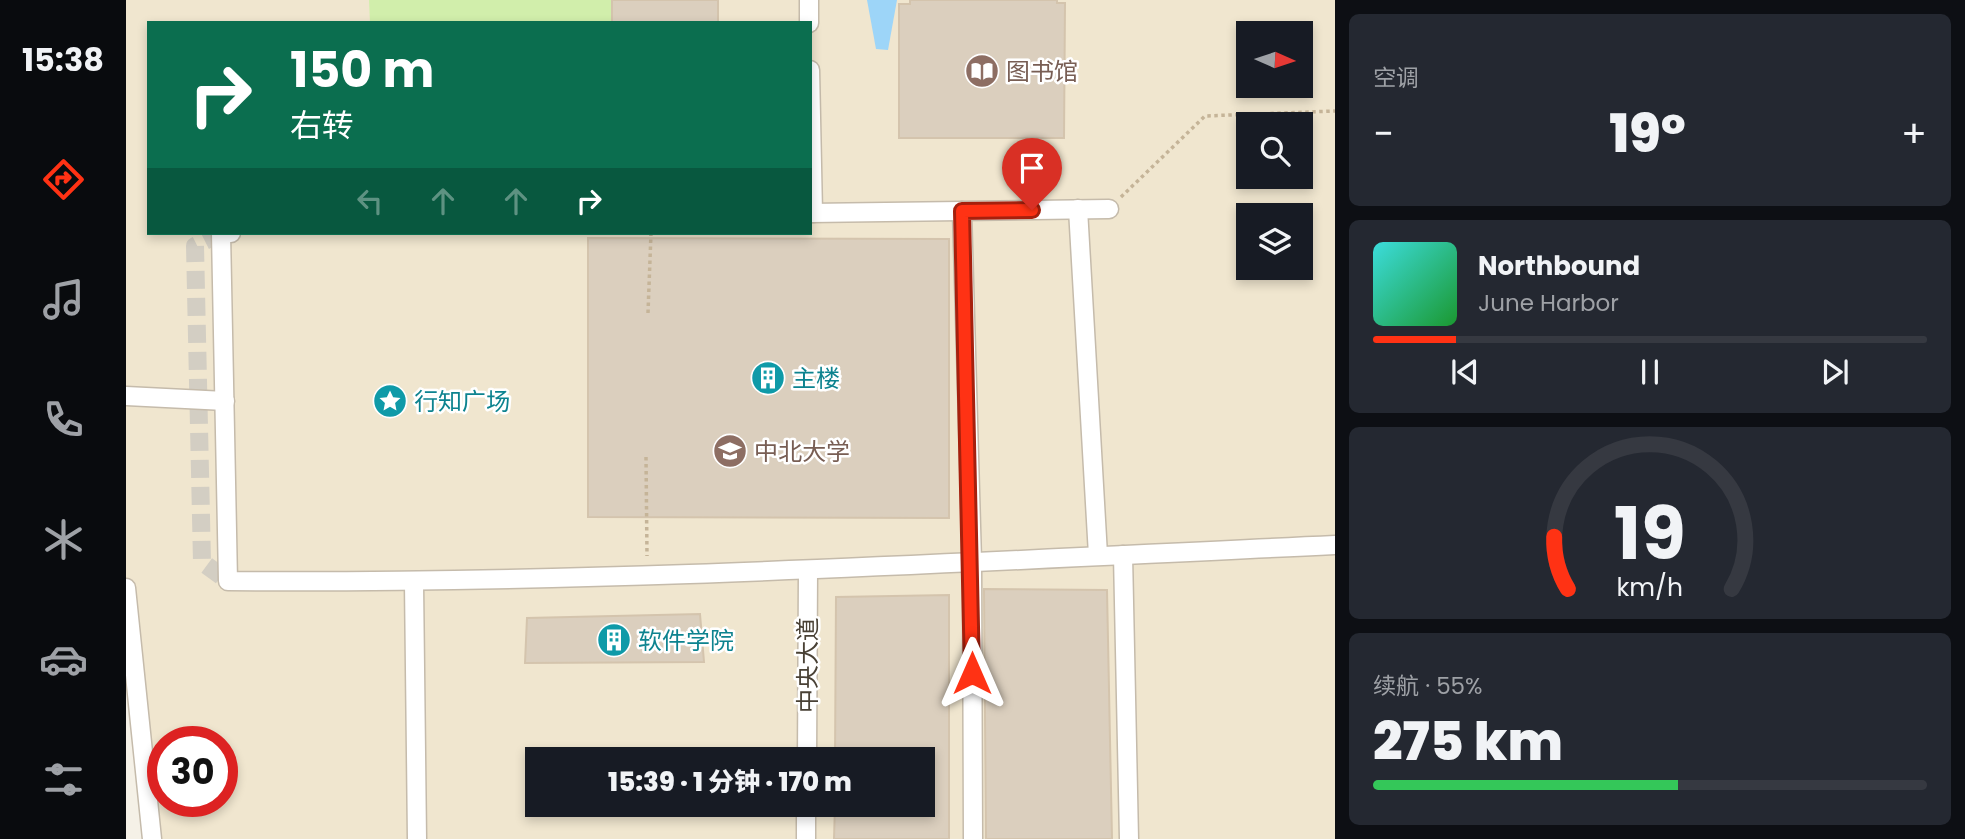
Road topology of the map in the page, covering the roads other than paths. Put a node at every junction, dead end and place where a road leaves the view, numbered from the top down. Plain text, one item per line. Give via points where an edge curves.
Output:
1 (809, 0) edge
2 (809, 21) edge
3 (1078, 209) junction
4 (1109, 209) road end
5 (962, 211) junction
6 (812, 213) edge
7 (221, 235) edge
8 (126, 396) edge
9 (225, 401) junction
10 (1335, 545) edge
11 (1098, 555) junction
12 (1123, 555) junction
13 (972, 561) junction
14 (808, 570) junction
15 (414, 583) junction
16 (126, 588) edge
17 (807, 747) edge
18 (806, 817) edge
19 (152, 839) edge
20 (418, 839) edge
21 (806, 839) edge
22 (973, 839) edge
23 (1129, 839) edge

1 - 2 street
3 - 4 street
3 - 5 street
3 - 11 street
5 - 6 street
5 - 13 street
7 - 9 street
8 - 9 street
9 - 15 street via 228,581
10 - 12 street
11 - 12 street
11 - 13 street
12 - 23 street
13 - 14 street
13 - 22 street
14 - 15 street
14 - 17 street, 中央大道
15 - 20 street
16 - 19 street
18 - 21 street

